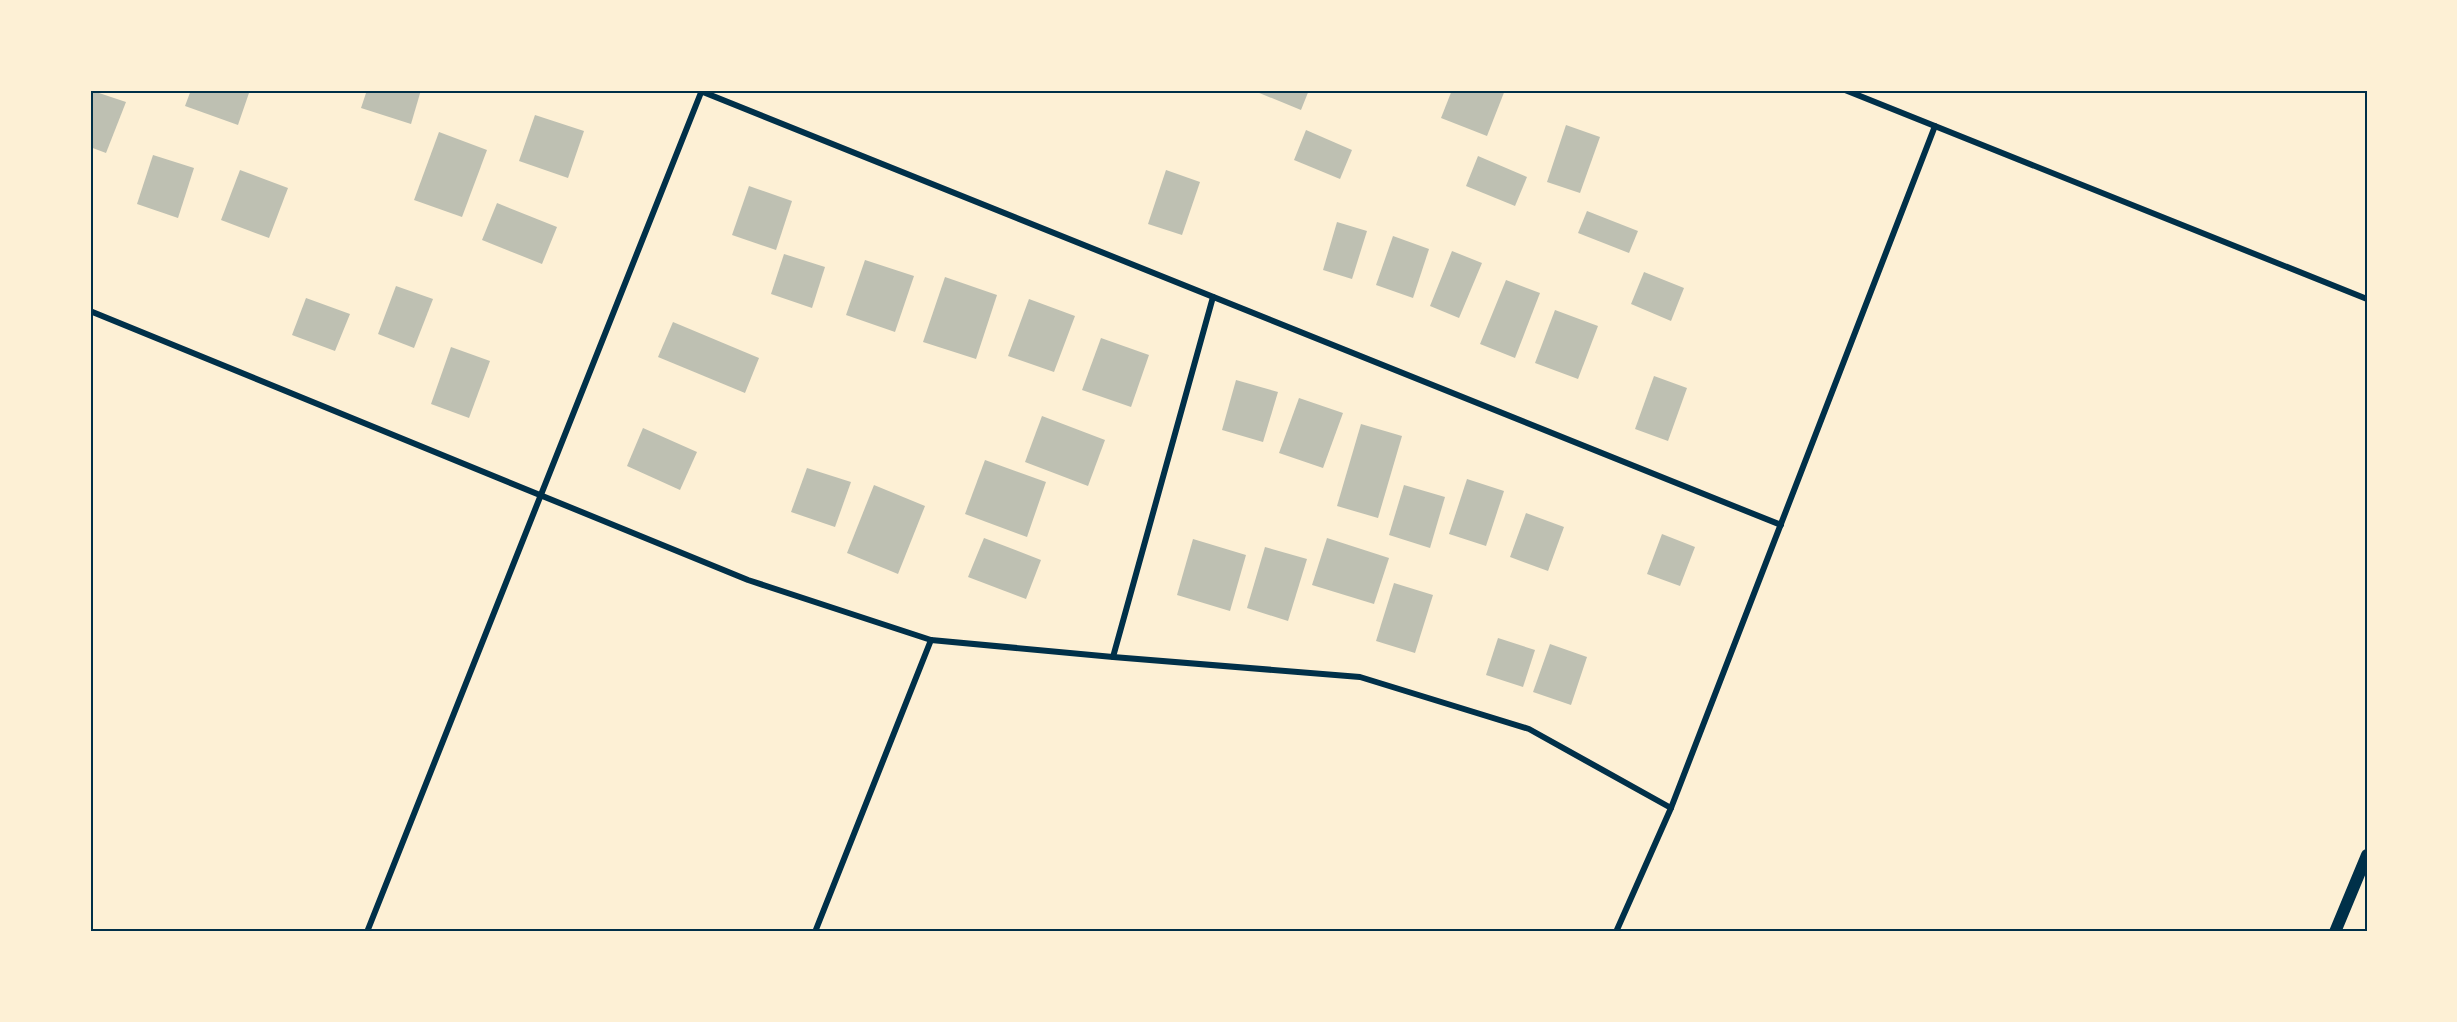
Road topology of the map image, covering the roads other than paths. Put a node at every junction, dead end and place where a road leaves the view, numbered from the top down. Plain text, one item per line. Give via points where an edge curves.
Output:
1 (700, 90) edge
2 (1845, 90) edge
3 (1935, 126) junction
4 (1213, 297) junction
5 (2367, 299) edge
6 (90, 311) edge
7 (540, 495) junction
8 (1781, 525) junction
9 (931, 639) junction
10 (1113, 657) junction
11 (1671, 808) junction
12 (2367, 855) edge
13 (367, 932) edge
14 (815, 932) edge
15 (1616, 932) edge
16 (2336, 932) edge

1 - 4 street
1 - 7 street
2 - 3 street
3 - 5 street
3 - 8 street
4 - 8 street
4 - 10 street
6 - 7 street
7 - 9 street via 748,580
7 - 13 street
8 - 11 street
9 - 10 street
9 - 14 street
10 - 11 street via 1360,677 1528,729
11 - 15 street
12 - 16 main road

